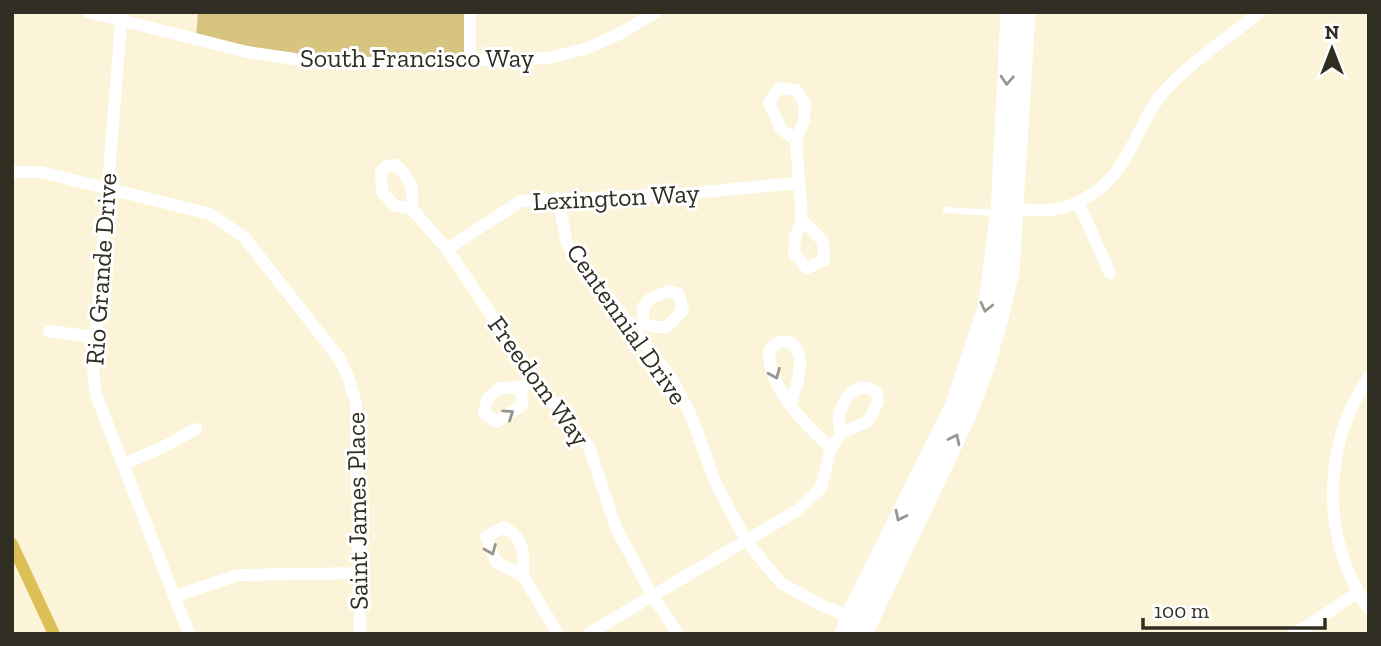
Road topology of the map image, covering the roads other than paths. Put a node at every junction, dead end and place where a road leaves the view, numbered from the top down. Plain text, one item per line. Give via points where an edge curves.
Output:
1 (88, 12) edge
2 (470, 12) edge
3 (656, 12) edge
4 (1010, 12) edge
5 (1026, 12) edge
6 (1260, 12) edge
7 (121, 16) edge
8 (470, 62) junction
9 (796, 141) dead end
10 (12, 172) edge
11 (798, 183) junction
12 (106, 189) junction
13 (558, 198) junction
14 (1078, 202) junction
15 (412, 209) dead end
16 (946, 210) dead end
17 (1007, 211) junction
18 (802, 220) dead end
19 (447, 249) junction
20 (1110, 273) dead end
21 (49, 331) dead end
22 (94, 337) junction
23 (1369, 377) edge
24 (535, 380) junction
25 (521, 387) dead end
26 (791, 404) dead end
27 (196, 429) dead end
28 (841, 433) dead end
29 (831, 448) junction
30 (124, 464) junction
31 (747, 542) junction
32 (359, 573) junction
33 (523, 576) dead end
34 (1357, 593) junction
35 (652, 595) junction
36 (175, 596) junction
37 (1369, 609) edge
38 (856, 626) edge
39 (189, 634) edge
40 (360, 634) edge
41 (558, 634) edge
42 (588, 634) edge
43 (678, 634) edge
44 (1292, 634) edge

1 - 7 street, South Francisco Way
2 - 8 street
3 - 8 street, South Francisco Way via 588,48 549,58
4 -> 17 main road
5 - 17 main road
6 - 14 street via 1170,85 1145,119 1118,171 1101,189
7 - 8 street, South Francisco Way via 247,52 315,62
7 - 12 street, Rio Grande Drive
9 - 11 street
10 - 12 street, Saint James Place via 41,172
11 - 13 street, Lexington Way via 680,194
11 - 18 street
12 - 22 street, Rio Grande Drive
12 - 32 street, Saint James Place via 211,214 244,237 339,358 356,404
13 - 19 street, Lexington Way via 521,201
13 - 31 street, Centennial Drive via 567,244 638,327 670,376 690,413 716,484
14 - 17 street via 1044,210
14 - 20 street
15 - 19 street, Freedom Way
16 - 17 lane
17 - 38 main road via 1010,271 985,367 967,415
19 - 24 street, Freedom Way
21 - 22 street
22 - 30 street, Rio Grande Drive via 96,395
23 - 34 street via 1344,427 1332,493 1339,547
24 - 25 street
24 - 35 street, Freedom Way via 589,447 616,528
26 - 29 street via 805,425
27 - 30 street
28 - 29 street
29 - 31 street via 821,488 798,510
30 - 36 street, Rio Grande Drive
31 - 35 street
31 - 38 street, Centennial Drive via 782,583
32 - 36 street via 238,575
32 - 40 street, Saint James Place
33 - 41 street
34 - 37 street
34 - 44 street
35 - 42 street
35 - 43 street, Freedom Way
36 - 39 street, Rio Grande Drive

